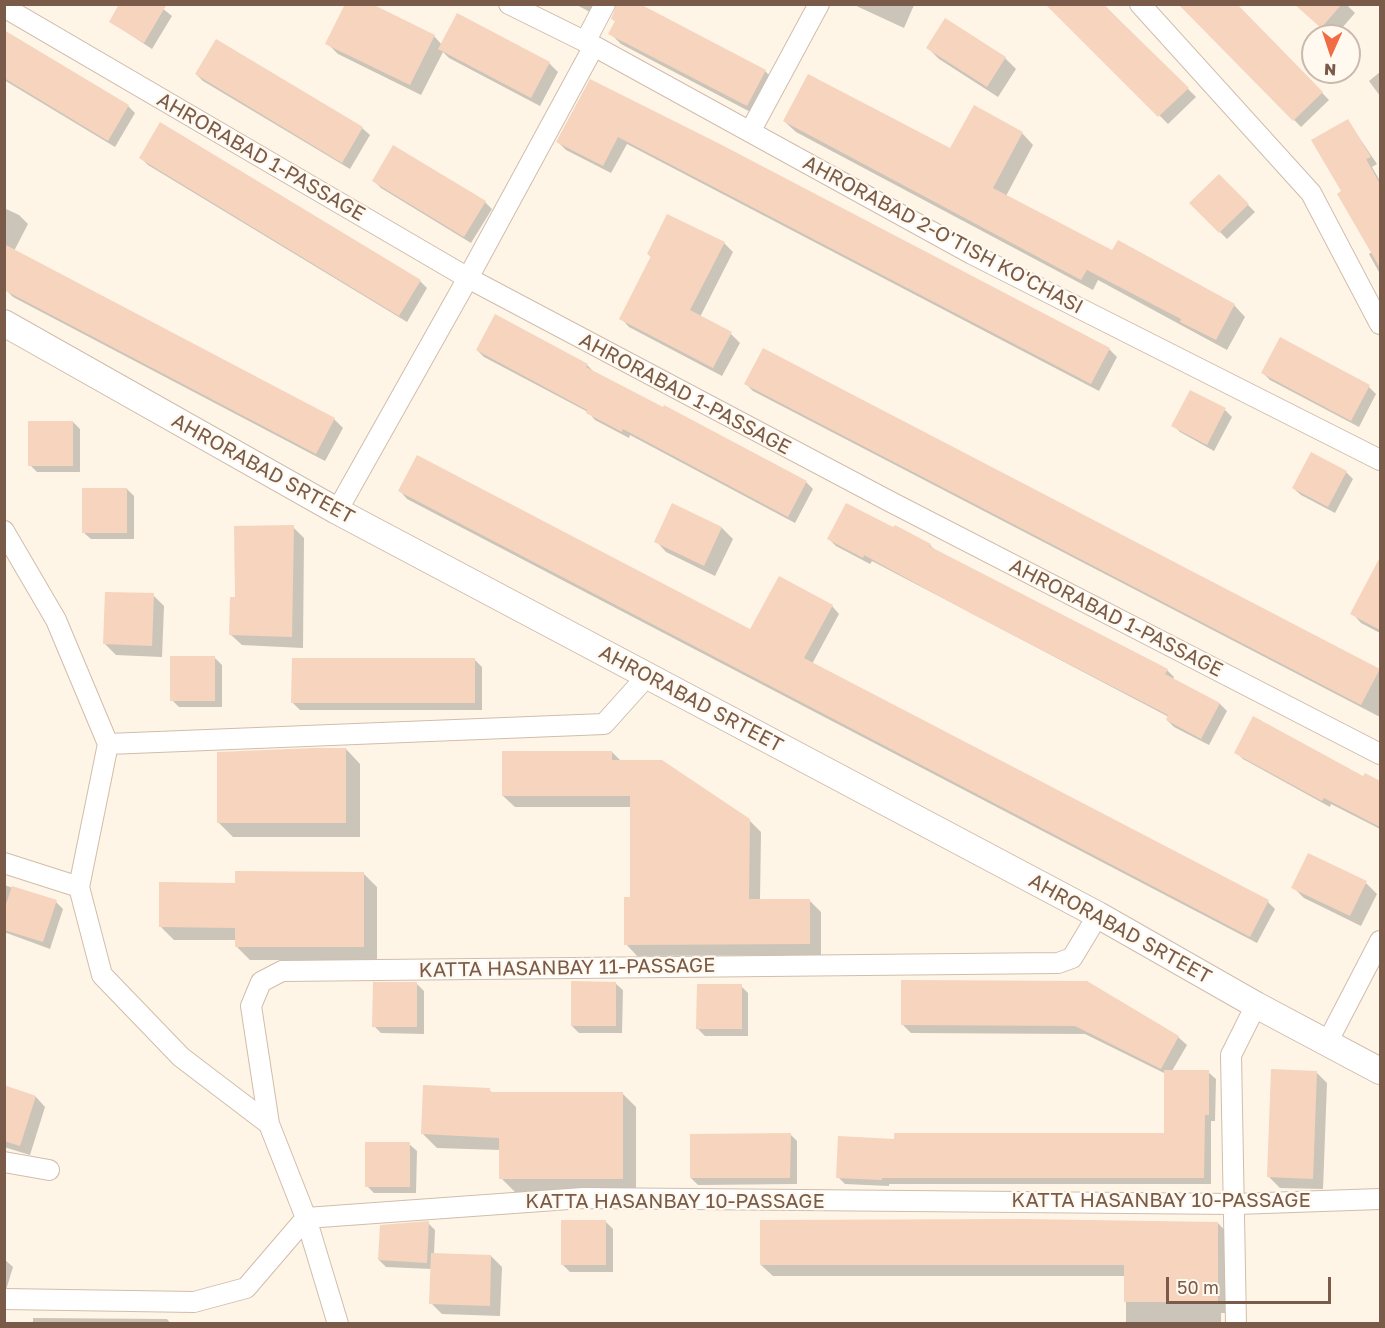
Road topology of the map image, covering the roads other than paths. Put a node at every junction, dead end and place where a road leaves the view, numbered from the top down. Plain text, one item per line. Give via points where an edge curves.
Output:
1 (509, 4) edge
2 (605, 4) edge
3 (819, 4) edge
4 (1140, 4) edge
5 (4, 7) edge
6 (590, 44) junction
7 (750, 132) junction
8 (468, 279) junction
9 (4, 323) edge
10 (1380, 324) edge
11 (1380, 460) edge
12 (337, 511) junction
13 (4, 531) edge
14 (648, 675) junction
15 (108, 744) junction
16 (1380, 754) edge
17 (4, 863) edge
18 (79, 886) junction
19 (1098, 915) junction
20 (1380, 941) edge
21 (1256, 1005) junction
22 (1327, 1043) junction
23 (1380, 1071) edge
24 (269, 1124) junction
25 (4, 1162) edge
26 (49, 1170) dead end
27 (1380, 1199) edge
28 (1236, 1204) junction
29 (306, 1218) junction
30 (4, 1299) edge
31 (338, 1323) edge
32 (1236, 1323) edge

1 - 6 street, AHRORABAD 2-O'TISH KO'CHASI
2 - 6 street
3 - 7 street
4 - 10 street via 1311,193
5 - 8 street, AHRORABAD 1-PASSAGE
6 - 7 street, AHRORABAD 2-O'TISH KO'CHASI
6 - 8 street
7 - 11 street, AHRORABAD 2-O'TISH KO'CHASI via 972,254
8 - 12 street
8 - 16 street, AHRORABAD 1-PASSAGE
9 - 12 street, AHRORABAD SRTEET
12 - 14 street, AHRORABAD SRTEET
13 - 15 street via 56,620
14 - 15 street via 604,724
14 - 19 street, AHRORABAD SRTEET
15 - 18 street
17 - 18 street
18 - 24 street via 102,975 181,1057
19 - 21 street, AHRORABAD SRTEET
19 - 24 street, KATTA HASANBAY 11-PASSAGE via 1072,958 1058,963 282,971 261,982 251,1006
20 - 22 street
21 - 22 street, AHRORABAD SRTEET
21 - 28 street via 1231,1055
22 - 23 street, AHRORABAD SRTEET
24 - 29 street, KATTA HASANBAY 11-PASSAGE
25 - 26 street
27 - 28 street, KATTA HASANBAY 10-PASSAGE
28 - 29 street, KATTA HASANBAY 10-PASSAGE via 583,1198
28 - 32 street
29 - 30 street via 246,1288 194,1302
29 - 31 street, KATTA HASANBAY 11-PASSAGE

